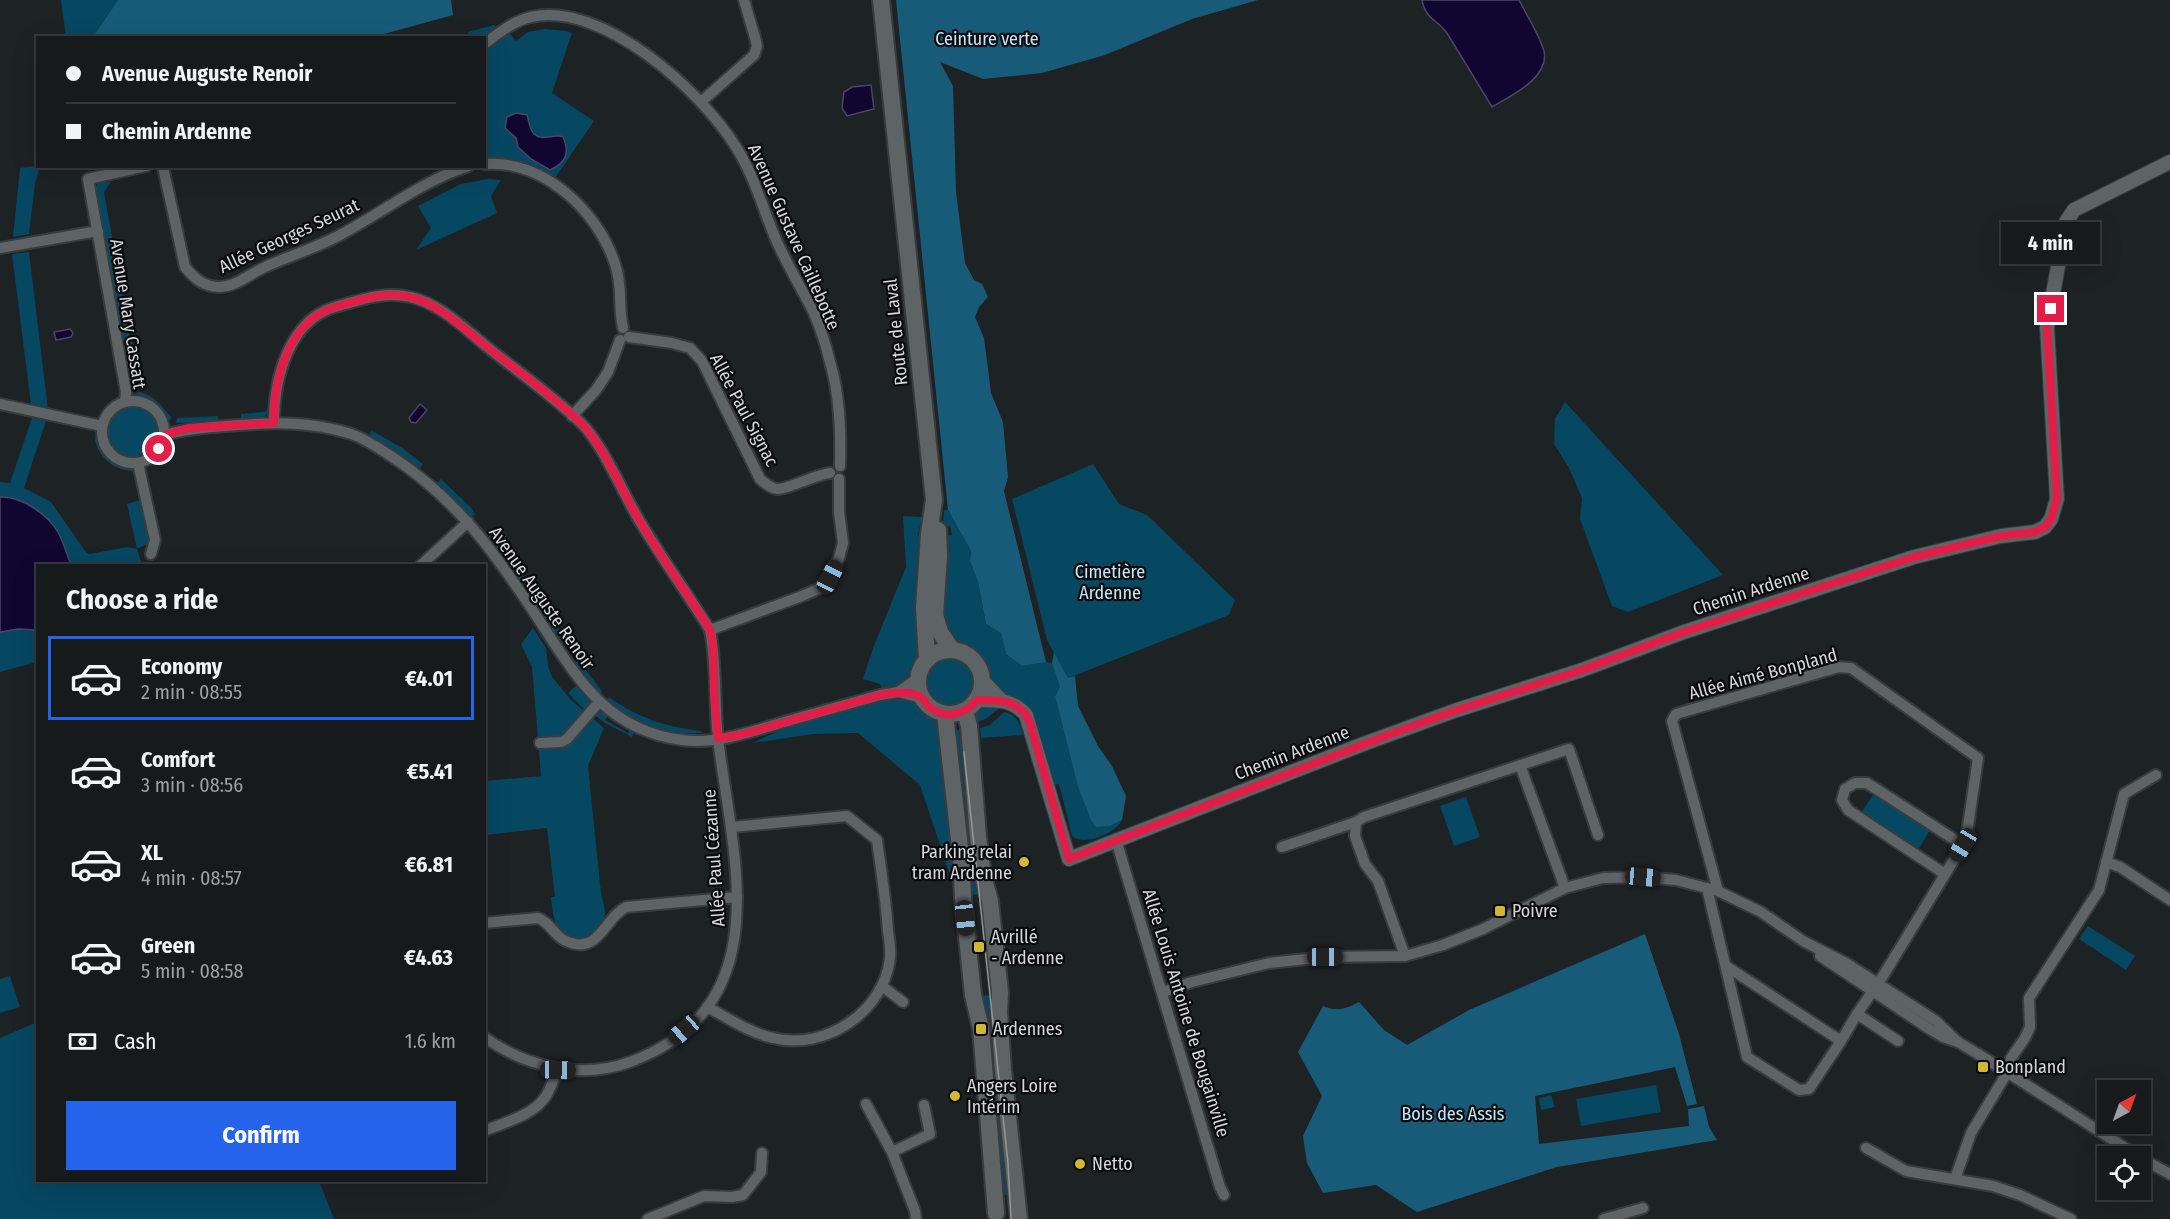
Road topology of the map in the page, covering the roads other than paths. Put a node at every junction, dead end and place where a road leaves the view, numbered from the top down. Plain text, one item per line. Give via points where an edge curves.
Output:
1 (744, 0) edge
2 (881, 0) edge
3 (486, 43) edge
4 (701, 102) junction
5 (2170, 162) edge
6 (486, 164) edge
7 (137, 168) edge
8 (163, 168) edge
9 (463, 168) edge
10 (98, 231) junction
11 (0, 248) edge
12 (624, 335) junction
13 (125, 402) junction
14 (0, 404) edge
15 (572, 416) junction
16 (274, 423) junction
17 (102, 426) junction
18 (164, 435) junction
19 (139, 467) junction
20 (835, 476) junction
21 (934, 500) junction
22 (468, 522) junction
23 (151, 554) dead end
24 (422, 564) edge
25 (710, 630) junction
26 (952, 650) junction
27 (927, 659) junction
28 (918, 678) junction
29 (982, 680) junction
30 (898, 692) junction
31 (921, 698) junction
32 (1001, 700) junction
33 (599, 702) junction
34 (971, 706) junction
35 (945, 714) junction
36 (718, 738) junction
37 (540, 743) dead end
38 (1520, 765) junction
39 (2156, 775) dead end
40 (1356, 822) junction
41 (732, 827) junction
42 (1598, 835) dead end
43 (1116, 840) junction
44 (1963, 845) junction
45 (1282, 847) dead end
46 (2106, 862) junction
47 (1945, 874) junction
48 (1565, 888) junction
49 (1707, 888) junction
50 (1718, 891) junction
51 (737, 897) junction
52 (2170, 900) edge
53 (486, 924) edge
54 (1405, 956) junction
55 (1726, 966) junction
56 (882, 986) junction
57 (1875, 988) junction
58 (1163, 992) junction
59 (903, 1002) dead end
60 (707, 1007) junction
61 (1857, 1014) junction
62 (486, 1038) edge
63 (1841, 1041) junction
64 (1898, 1041) dead end
65 (558, 1070) junction
66 (2007, 1073) junction
67 (866, 1104) dead end
68 (924, 1105) dead end
69 (486, 1130) edge
70 (2122, 1146) edge
71 (1866, 1149) dead end
72 (892, 1152) junction
73 (762, 1153) dead end
74 (2151, 1164) edge
75 (2170, 1174) edge
76 (1955, 1179) junction
77 (1224, 1195) dead end
78 (1643, 1208) dead end
79 (994, 1216) edge
80 (648, 1219) edge
81 (916, 1219) edge
82 (1019, 1219) edge
83 (1604, 1219) edge
84 (2072, 1219) edge

1 - 4 street via 757,46 753,55
2 - 21 main road, Route de Laval
3 - 4 street, Avenue Gustave Caillebotte via 520,20 534,16 578,20 641,51
4 - 20 street, Avenue Gustave Caillebotte via 747,165 777,242 813,313 835,380 841,424 840,466 844,471 843,476
5 - 43 street, Chemin Ardenne via 2074,210 2066,222 2047,327 2057,499 2045,527 1914,557 1684,632 1421,723
6 - 12 street via 522,168 556,185 581,207 603,235 616,265
7 - 10 street, Avenue Mary Cassatt via 88,179
8 - 9 street, Allée Georges Seurat via 185,267 206,286 221,287 339,235 415,190
10 - 11 street
10 - 13 street, Avenue Mary Cassatt
12 - 15 street via 608,372
12 - 20 street, Allée Paul Signac via 690,348 702,361 760,479 769,486 778,489 821,474
13 - 17 street via 109,412
13 - 18 street via 142,403 153,409 162,422
14 - 17 street
15 - 16 street via 433,306 411,297 384,295 319,312 300,329 282,370
15 - 25 street via 598,448
16 - 18 street, Avenue Auguste Renoir via 189,428
16 - 22 street, Avenue Auguste Renoir via 349,433 429,484
17 - 19 street via 102,439 110,454
18 - 19 street via 157,452
19 - 23 street via 155,540
20 - 25 street, Avenue Gustave Caillebotte via 843,543 830,577 818,589
21 - 26 main road via 939,556 935,615
21 - 27 main road, Route de Laval via 924,608
22 - 24 street
22 - 33 street, Avenue Auguste Renoir via 500,561 580,682
25 - 36 street, Allée Paul Cézanne
26 - 27 main road
26 - 29 main road via 972,660
27 - 28 main road
28 - 30 street, Avenue Auguste Renoir
28 - 31 main road
29 - 32 street
29 - 34 main road via 981,691
30 - 31 street, Avenue Auguste Renoir
30 - 36 street, Avenue Auguste Renoir
31 - 35 main road via 933,710
32 - 34 street
32 - 43 street, Chemin Ardenne via 1017,706 1029,720 1069,859
33 - 36 street, Avenue Auguste Renoir via 644,731 683,741
33 - 37 street via 567,739
34 - 35 main road via 956,714
34 - 82 main road via 969,726 983,876 998,969 1003,1070
35 - 79 main road via 964,909 981,1029
36 - 41 street, Allée Paul Cézanne
38 - 40 street
38 - 42 street via 1569,749
38 - 48 street
39 - 46 street via 2124,794
40 - 45 street
40 - 54 street via 1355,836 1365,864 1378,881
41 - 51 street, Allée Paul Cézanne
41 - 56 street via 847,816 877,840 890,957
43 - 58 street, Allée Louis Antoine de Bougainville
44 - 47 street, Allée Aimé Bonpland
44 - 47 street via 1868,783 1855,783 1845,789 1842,800 1848,810
44 - 50 street, Allée Aimé Bonpland via 1978,758 1851,668 1839,667 1676,714 1672,721
46 - 52 street via 2121,867
46 - 66 street via 2099,890 2029,999 2030,1027 2011,1058
47 - 57 street, Allée Aimé Bonpland
48 - 49 street via 1603,878 1643,877
48 - 54 street via 1443,945
49 - 50 street
49 - 55 street
50 - 57 street via 1846,963
51 - 53 street via 626,908 617,912 596,939 580,944 564,940 538,918
51 - 60 street, Allée Paul Cézanne via 733,953
54 - 58 street via 1325,957 1269,963
55 - 63 street
55 - 63 street, Allée Aimé Bonpland via 1747,1057 1799,1090 1809,1089
56 - 59 street
56 - 60 street via 847,1026 810,1040 773,1038
57 - 61 street, Allée Aimé Bonpland
57 - 66 street via 1936,1021 1958,1042
58 - 77 street, Allée Louis Antoine de Bougainville
60 - 65 street, Allée Paul Cézanne via 674,1039 652,1053 600,1069
61 - 63 street, Allée Aimé Bonpland
61 - 64 street
62 - 65 street, Allée Paul Cézanne via 507,1052
65 - 69 street via 539,1105
66 - 70 street
66 - 76 street via 1971,1133
67 - 72 street
68 - 72 street via 930,1134
71 - 76 street via 1906,1172
72 - 81 street
73 - 80 street via 761,1172 743,1195 704,1196
74 - 75 street
76 - 84 street via 2020,1195
78 - 83 street
79 - 82 main road via 1008,1211

